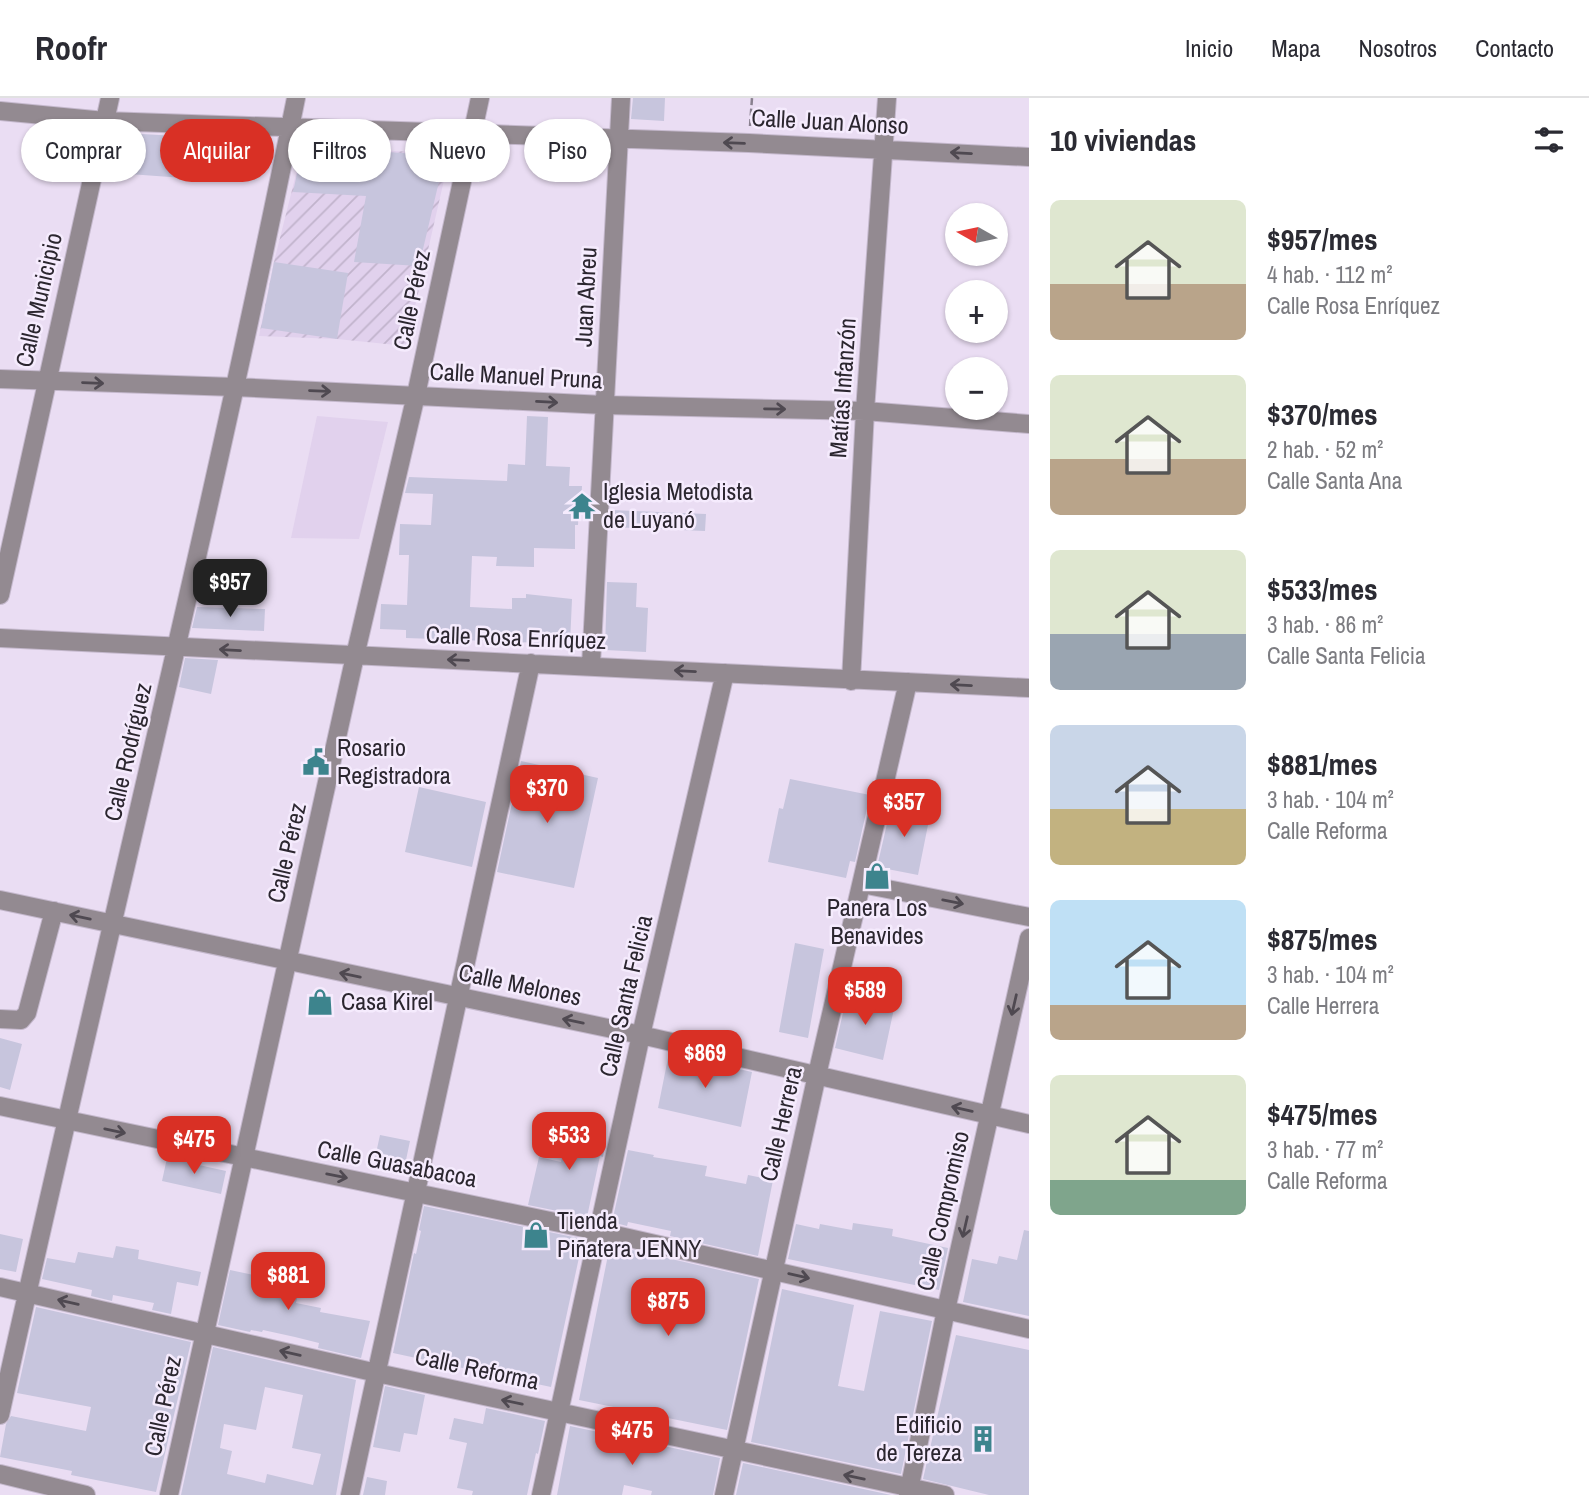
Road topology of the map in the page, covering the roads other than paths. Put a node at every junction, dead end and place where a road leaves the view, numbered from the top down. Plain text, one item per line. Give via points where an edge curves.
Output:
1 (110, 98) edge
2 (296, 98) edge
3 (480, 98) edge
4 (621, 98) edge
5 (887, 98) edge
6 (0, 111) edge
7 (84, 119) edge
8 (105, 119) edge
9 (292, 119) edge
10 (476, 119) edge
11 (146, 123) edge
12 (288, 129) edge
13 (510, 136) edge
14 (288, 138) edge
15 (619, 139) junction
16 (884, 149) junction
17 (1029, 157) edge
18 (91, 182) edge
19 (463, 182) edge
20 (0, 379) edge
21 (46, 382) junction
22 (234, 387) junction
23 (416, 395) junction
24 (604, 405) junction
25 (865, 411) junction
26 (1029, 424) edge
27 (0, 595) edge
28 (0, 638) edge
29 (177, 648) junction
30 (355, 656) junction
31 (531, 663) junction
32 (591, 666) junction
33 (726, 673) junction
34 (851, 681) junction
35 (908, 682) junction
36 (1029, 688) edge
37 (862, 884) junction
38 (0, 900) edge
39 (54, 911) junction
40 (1029, 917) edge
41 (113, 923) junction
42 (1029, 938) edge
43 (287, 962) junction
44 (457, 997) junction
45 (0, 1019) edge
46 (641, 1035) junction
47 (817, 1075) junction
48 (0, 1106) edge
49 (990, 1115) junction
50 (66, 1121) junction
51 (1029, 1124) edge
52 (245, 1159) junction
53 (415, 1191) junction
54 (598, 1231) junction
55 (774, 1270) junction
56 (0, 1287) edge
57 (27, 1293) junction
58 (946, 1310) junction
59 (1029, 1329) edge
60 (204, 1334) junction
61 (376, 1373) junction
62 (559, 1412) junction
63 (0, 1415) edge
64 (734, 1451) junction
65 (0, 1474) edge
66 (909, 1492) edge
67 (86, 1495) edge
68 (169, 1495) edge
69 (350, 1495) edge
70 (541, 1495) edge
71 (724, 1495) edge
72 (945, 1495) edge

1 - 8 street, Calle Municipio
2 - 9 street, Calle Rodríguez
3 - 10 street, Calle Pérez
4 - 15 street, Juan Abreu
5 - 16 street, Matías Infanzón
6 - 7 street, Calle Juan Alonso
11 - 12 street, Calle Juan Alonso
13 - 15 street, Calle Juan Alonso
14 - 22 street, Calle Rodríguez
16 -> 15 street, Calle Juan Alonso
15 - 24 street, Juan Abreu
17 -> 16 street, Calle Juan Alonso
16 - 25 street, Matías Infanzón
18 - 21 street, Calle Municipio
19 - 23 street, Calle Pérez
20 - 21 street, Calle Manuel Pruna
21 -> 22 street, Calle Manuel Pruna
21 - 27 street, Calle Municipio
22 -> 23 street, Calle Manuel Pruna
22 - 29 street, Calle Rodríguez
23 -> 24 street, Calle Manuel Pruna
23 - 30 street, Calle Pérez
24 -> 25 street, Calle Manuel Pruna
24 - 32 street, Juan Abreu
25 - 26 street, Calle Manuel Pruna
25 - 34 street, Matías Infanzón
28 - 29 street, Calle Rosa Enríquez
30 -> 29 street, Calle Rosa Enríquez
29 - 41 street, Calle Rodríguez
31 -> 30 street, Calle Rosa Enríquez
30 - 43 street, Calle Pérez
31 - 32 street, Calle Rosa Enríquez
31 - 44 street
33 -> 32 street, Calle Rosa Enríquez
33 - 34 street, Calle Rosa Enríquez
33 - 46 street, Calle Santa Felicia
34 - 35 street, Calle Rosa Enríquez
36 -> 35 street, Calle Rosa Enríquez
35 - 37 street, Calle Herrera
37 -> 40 street
37 - 47 street, Calle Herrera
38 - 39 street, Calle Melones
41 -> 39 street, Calle Melones
39 - 45 street via 27,1013 21,1020
41 - 43 street, Calle Melones
41 - 50 street, Calle Rodríguez
42 -> 49 street, Calle Compromiso
44 -> 43 street, Calle Melones
43 - 52 street, Calle Pérez
46 -> 44 street, Calle Melones
44 - 53 street
46 - 47 street, Calle Melones
46 - 54 street, Calle Santa Felicia
49 -> 47 street, Calle Melones
47 - 55 street, Calle Herrera
48 - 50 street, Calle Guasabacoa
49 - 51 street, Calle Melones
49 -> 58 street, Calle Compromiso
50 -> 52 street, Calle Guasabacoa
50 - 57 street, Calle Rodríguez
52 -> 53 street, Calle Guasabacoa
52 - 60 street, Calle Pérez
53 - 54 street, Calle Guasabacoa
53 - 61 street
54 - 55 street, Calle Guasabacoa
54 - 62 street, Calle Santa Felicia
55 -> 58 street, Calle Guasabacoa
55 - 64 street, Calle Herrera
56 - 57 street, Calle Reforma
60 -> 57 street, Calle Reforma
57 - 63 street, Calle Rodríguez
58 - 59 street, Calle Guasabacoa
58 - 66 street, Calle Compromiso
61 -> 60 street, Calle Reforma
60 - 68 street, Calle Pérez
62 -> 61 street, Calle Reforma
61 - 69 street
62 - 64 street, Calle Reforma
62 - 70 street, Calle Santa Felicia
66 -> 64 street, Calle Reforma
64 - 71 street, Calle Herrera
65 - 67 street
66 - 72 street, Calle Reforma

